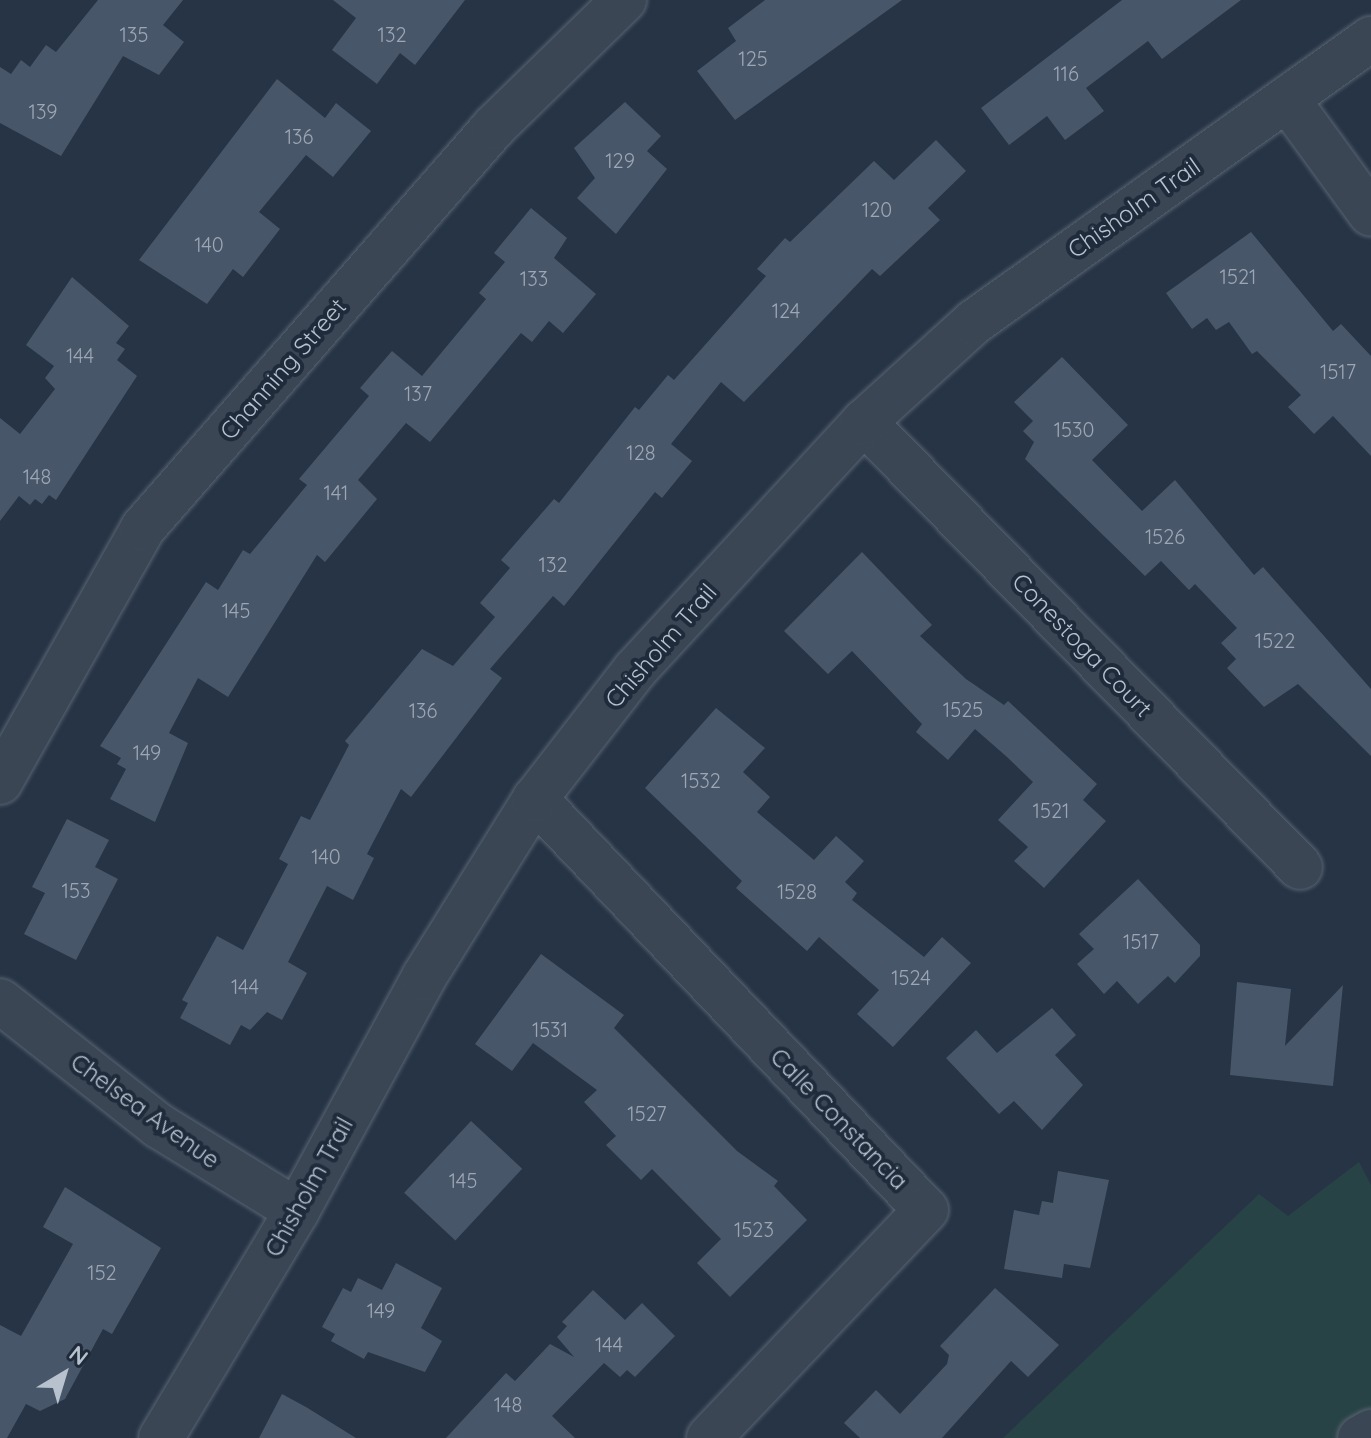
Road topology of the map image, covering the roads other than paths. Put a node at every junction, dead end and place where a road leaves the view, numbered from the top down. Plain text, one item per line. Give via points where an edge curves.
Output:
1 (624, 0) edge
2 (1371, 39) edge
3 (1287, 99) junction
4 (1371, 214) edge
5 (864, 422) junction
6 (0, 782) edge
7 (535, 799) junction
8 (1300, 867) dead end
9 (0, 1001) edge
10 (297, 1211) junction
11 (1371, 1432) edge
12 (161, 1438) edge
13 (709, 1438) edge
14 (1360, 1438) edge

1 - 6 street, Channing Street via 494,127 143,528
2 - 3 street, Chisholm Trail
3 - 4 street
3 - 5 street, Chisholm Trail via 974,322
5 - 7 street, Chisholm Trail via 635,670
5 - 8 street, Conestoga Court
7 - 10 street, Chisholm Trail via 424,977
7 - 13 street, Calle Constancia via 926,1210
9 - 10 street, Chelsea Avenue via 159,1126
10 - 12 street, Chisholm Trail
11 - 14 street

